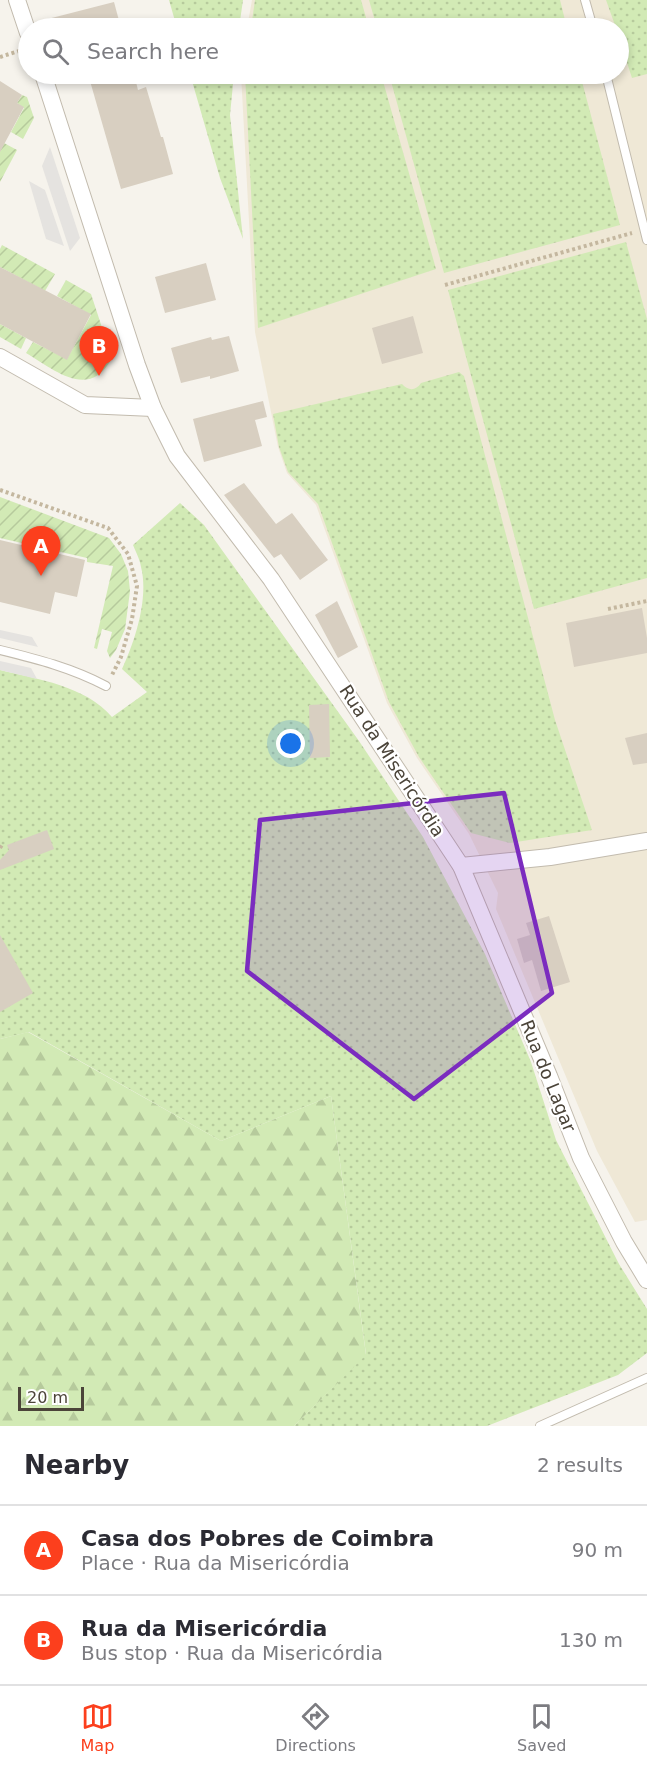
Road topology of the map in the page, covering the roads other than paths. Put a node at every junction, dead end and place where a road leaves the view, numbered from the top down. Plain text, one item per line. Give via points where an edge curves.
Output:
1 (16, 0) edge
2 (585, 0) edge
3 (23, 18) edge
4 (590, 18) edge
5 (46, 84) edge
6 (608, 84) edge
7 (647, 240) edge
8 (0, 357) edge
9 (153, 408) junction
10 (0, 650) edge
11 (106, 686) road end
12 (647, 841) edge
13 (461, 866) junction
14 (647, 1280) edge
15 (647, 1378) edge
16 (540, 1426) edge

1 - 3 street
2 - 4 lane
5 - 9 street, Rua da Misericórdia
6 - 7 lane
8 - 9 street via 85,405
9 - 13 street, Rua da Misericórdia via 177,456 272,579
10 - 11 lane via 81,673
12 - 13 street
13 - 14 street, Rua do Lagar via 581,1158
15 - 16 lane

